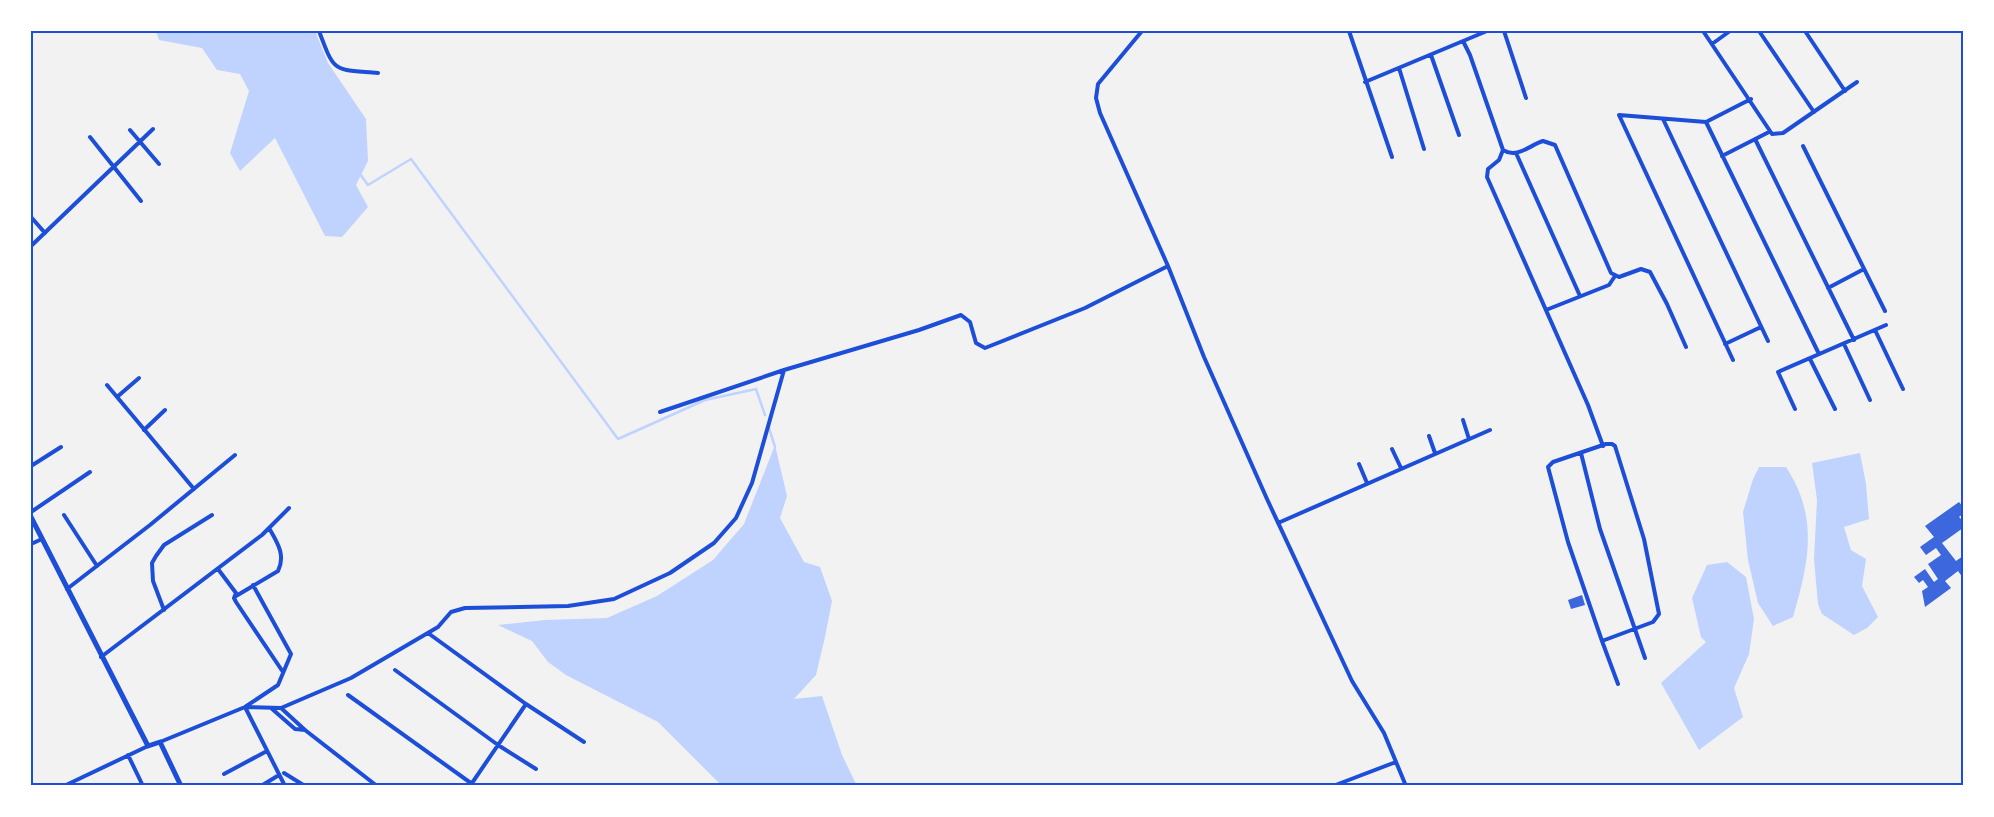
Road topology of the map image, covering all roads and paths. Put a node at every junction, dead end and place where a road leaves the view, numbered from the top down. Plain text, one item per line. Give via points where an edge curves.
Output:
1 (318, 31) edge
2 (1142, 31) edge
3 (1349, 31) edge
4 (1487, 31) edge
5 (1504, 31) edge
6 (1703, 31) edge
7 (1730, 31) edge
8 (1759, 31) edge
9 (1805, 31) edge
10 (1463, 41) junction
11 (1712, 44) junction
12 (1431, 55) junction
13 (1399, 68) junction
14 (378, 73) dead end
15 (1366, 82) junction
16 (1858, 82) dead end
17 (1845, 91) junction
18 (1526, 98) dead end
19 (1750, 99) junction
20 (1814, 112) junction
21 (1663, 119) junction
22 (1706, 122) junction
23 (153, 129) dead end
24 (130, 130) dead end
25 (1769, 132) junction
26 (1459, 135) dead end
27 (90, 137) dead end
28 (1755, 139) junction
29 (140, 141) junction
30 (1803, 146) dead end
31 (1424, 149) dead end
32 (1503, 150) junction
33 (1516, 153) junction
34 (1722, 156) junction
35 (1392, 157) dead end
36 (159, 164) dead end
37 (113, 166) junction
38 (141, 201) dead end
39 (31, 217) edge
40 (45, 233) junction
41 (31, 246) edge
42 (1168, 266) junction
43 (1864, 269) junction
44 (1615, 276) junction
45 (1828, 288) junction
46 (1580, 296) junction
47 (1546, 310) junction
48 (1885, 311) dead end
49 (1886, 324) dead end
50 (1761, 327) junction
51 (1875, 330) junction
52 (1854, 340) junction
53 (1768, 341) dead end
54 (1725, 344) junction
55 (1844, 344) junction
56 (1686, 347) dead end
57 (1819, 354) junction
58 (1810, 358) junction
59 (1732, 360) dead end
60 (784, 370) junction
61 (139, 378) dead end
62 (107, 385) dead end
63 (1903, 389) dead end
64 (117, 397) junction
65 (1870, 400) dead end
66 (1795, 409) dead end
67 (1835, 409) dead end
68 (165, 410) dead end
69 (660, 412) dead end
70 (1464, 420) dead end
71 (144, 430) junction
72 (1490, 430) dead end
73 (1429, 436) dead end
74 (1470, 438) junction
75 (1603, 446) junction
76 (61, 447) dead end
77 (1392, 449) dead end
78 (1435, 453) junction
79 (1581, 453) junction
80 (235, 455) dead end
81 (1359, 464) dead end
82 (31, 466) edge
83 (1400, 468) junction
84 (90, 472) dead end
85 (1367, 483) junction
86 (194, 489) junction
87 (289, 508) dead end
88 (31, 512) edge
89 (64, 514) dead end
90 (212, 515) dead end
91 (31, 517) edge
92 (1278, 523) junction
93 (269, 528) junction
94 (42, 539) junction
95 (31, 544) edge
96 (97, 566) junction
97 (218, 569) junction
98 (253, 585) junction
99 (68, 589) junction
100 (236, 596) junction
101 (164, 610) junction
102 (1634, 629) junction
103 (428, 633) junction
104 (1602, 641) junction
105 (101, 657) junction
106 (1645, 658) dead end
107 (395, 670) dead end
108 (283, 672) junction
109 (1618, 684) dead end
110 (348, 695) dead end
111 (526, 704) junction
112 (245, 707) junction
113 (271, 708) junction
114 (281, 708) junction
115 (304, 730) junction
116 (160, 742) junction
117 (584, 742) dead end
118 (498, 745) junction
119 (148, 746) junction
120 (267, 751) junction
121 (128, 755) junction
122 (1396, 762) junction
123 (536, 769) dead end
124 (284, 773) dead end
125 (224, 774) dead end
126 (279, 775) junction
127 (76, 780) junction
128 (472, 785) edge
129 (64, 786) edge
130 (78, 786) edge
131 (143, 786) edge
132 (181, 786) edge
133 (261, 786) edge
134 (285, 786) edge
135 (305, 786) edge
136 (377, 786) edge
137 (1333, 786) edge
138 (1406, 786) edge

1 - 14 street via 330,62 341,70
2 - 42 street via 1098,84 1096,98 1110,139
3 - 15 street
4 - 10 street
5 - 18 street
6 - 11 street
7 - 11 street
8 - 20 street
9 - 17 street
10 - 12 street
10 - 32 street
11 - 19 street
12 - 13 street
12 - 26 street
13 - 15 street
13 - 31 street
15 - 35 street
16 - 17 street
17 - 20 street
19 - 22 street
19 - 25 street
20 - 25 street via 1784,133 1776,135
21 - 22 street
21 - 50 street
21 - 54 street via 1619,115
22 - 34 street
23 - 29 street
24 - 29 street
25 - 28 street
27 - 37 street
28 - 34 street
28 - 45 street
29 - 36 street
29 - 37 street
30 - 43 street
32 - 33 street via 1509,154
32 - 47 street via 1500,160 1488,169 1487,177
33 - 44 street via 1543,141 1555,145
33 - 46 street
34 - 57 street
37 - 38 street
37 - 40 street
39 - 40 street
40 - 41 street
42 - 60 street via 1085,308 985,348 976,343 970,322 961,316
42 - 92 street via 1204,357
43 - 45 street
43 - 48 street
44 - 46 street via 1609,285
44 - 56 street via 1619,278 1648,269 1668,304
45 - 52 street
46 - 47 street
47 - 75 street
49 - 51 street
50 - 53 street
50 - 54 street
51 - 52 street
51 - 63 street
52 - 55 street
54 - 59 street
55 - 57 street
55 - 65 street
57 - 58 street
58 - 66 street via 1778,372
58 - 67 street
60 - 69 street
60 - 103 street via 752,483 736,518 714,543 670,573 614,599 568,606 465,608 451,612
61 - 64 street
62 - 64 street
64 - 71 street
68 - 71 street
70 - 74 street
71 - 86 street
72 - 74 street
73 - 78 street
74 - 78 street
75 - 79 street
75 - 102 street via 1615,446 1644,540 1659,614 1653,622
76 - 82 street
77 - 83 street
78 - 83 street
79 - 102 street via 1600,530
79 - 104 street via 1553,462 1549,465 1549,472 1568,542
80 - 86 street
81 - 85 street
83 - 85 street
84 - 88 street
85 - 92 street
86 - 96 street
87 - 93 street
89 - 96 street
90 - 101 street via 164,546 156,556 151,570
91 - 94 street
92 - 122 street via 1352,681 1384,733
93 - 97 street
93 - 98 street via 282,550 280,567
94 - 95 street
94 - 99 street
96 - 99 street
97 - 100 street
97 - 101 street
98 - 100 street
98 - 108 street via 291,654
99 - 105 street
100 - 108 street via 236,602
101 - 105 street
102 - 104 street
102 - 106 street
103 - 111 street
103 - 114 street via 351,678
104 - 109 street
105 - 119 street
107 - 118 street
108 - 112 street via 278,685
110 - 128 street
111 - 117 street
111 - 118 street
112 - 113 street
112 - 116 street
112 - 120 street
113 - 114 street
113 - 115 street via 295,729
114 - 115 street
115 - 136 street
116 - 119 street
116 - 132 street
118 - 123 street
118 - 128 street
119 - 121 street
120 - 125 street
120 - 126 street
121 - 127 street
121 - 131 street
122 - 137 street
122 - 138 street
124 - 135 street
126 - 133 street
126 - 134 street
127 - 129 street
127 - 130 street

